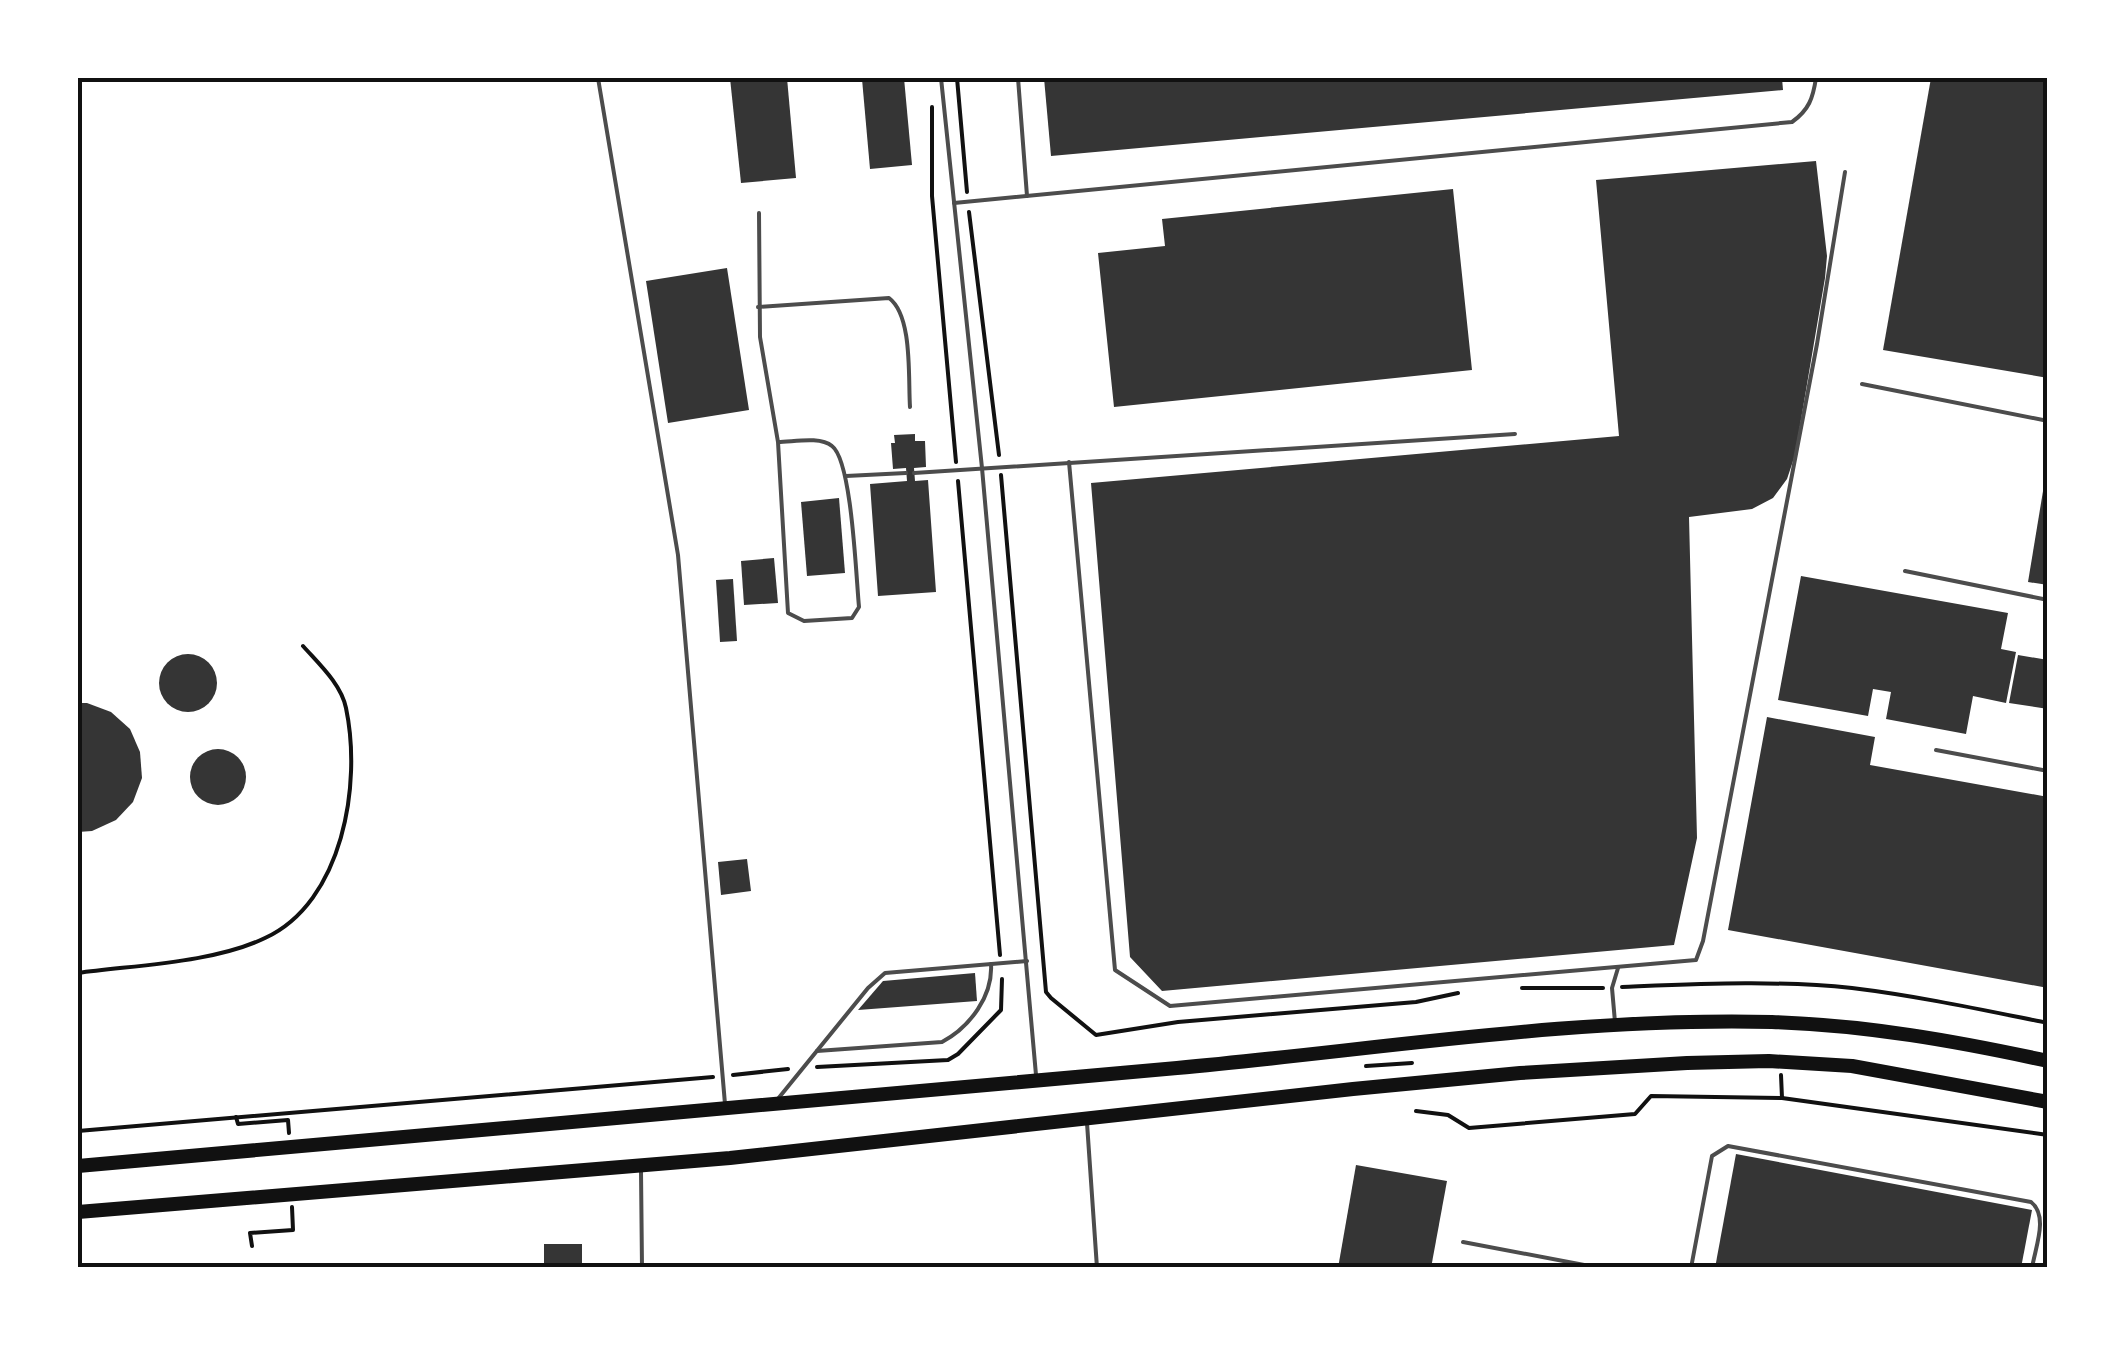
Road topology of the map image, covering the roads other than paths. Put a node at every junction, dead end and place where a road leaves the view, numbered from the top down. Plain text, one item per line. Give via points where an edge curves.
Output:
1 (598, 78) edge
2 (941, 78) edge
3 (1018, 78) edge
4 (1816, 78) edge
5 (1845, 172) dead end
6 (1027, 196) junction
7 (952, 204) junction
8 (759, 214) dead end
9 (758, 307) junction
10 (1862, 384) dead end
11 (910, 408) dead end
12 (2048, 421) edge
13 (1515, 434) dead end
14 (778, 442) junction
15 (1069, 462) junction
16 (982, 468) junction
17 (914, 473) dead end
18 (906, 474) dead end
19 (846, 476) junction
20 (1905, 571) dead end
21 (2048, 600) edge
22 (1936, 750) dead end
23 (2048, 772) edge
24 (1027, 961) junction
25 (991, 964) junction
26 (1618, 966) junction
27 (1615, 1027) junction
28 (817, 1051) junction
29 (2048, 1060) edge
30 (1037, 1080) junction
31 (2048, 1102) edge
32 (774, 1104) junction
33 (726, 1109) junction
34 (1087, 1118) junction
35 (78, 1166) edge
36 (640, 1166) junction
37 (78, 1212) edge
38 (1464, 1242) dead end
39 (642, 1268) edge
40 (1097, 1268) edge
41 (1600, 1268) edge
42 (1691, 1268) edge
43 (2032, 1268) edge

1 - 33 lane via 678,555
2 - 7 lane
3 - 6 lane
4 - 6 lane via 1813,97 1792,122
5 - 26 lane via 1701,951 1696,960
6 - 7 lane
7 - 16 lane
8 - 9 lane
9 - 11 lane via 889,298 904,320
9 - 14 lane
10 - 12 lane
13 - 15 lane
14 - 19 lane via 830,444
14 - 19 lane via 788,613 794,618 857,613
15 - 16 lane
15 - 26 lane via 1114,970 1170,1006
16 - 17 lane
16 - 24 lane
18 - 19 lane
20 - 21 lane
22 - 23 lane
24 - 25 lane
24 - 30 lane
25 - 28 lane via 885,973
25 - 28 lane via 990,992 942,1042
26 - 27 lane
27 - 29 highway via 1858,1027
27 - 30 highway
28 - 32 lane
30 - 32 highway
31 - 34 highway via 1852,1066 1687,1062
32 - 33 highway
33 - 35 highway
34 - 36 highway
34 - 40 lane
36 - 37 highway
36 - 39 lane
38 - 41 lane
42 - 43 lane via 1712,1156 1728,1146 2030,1202 2041,1217

